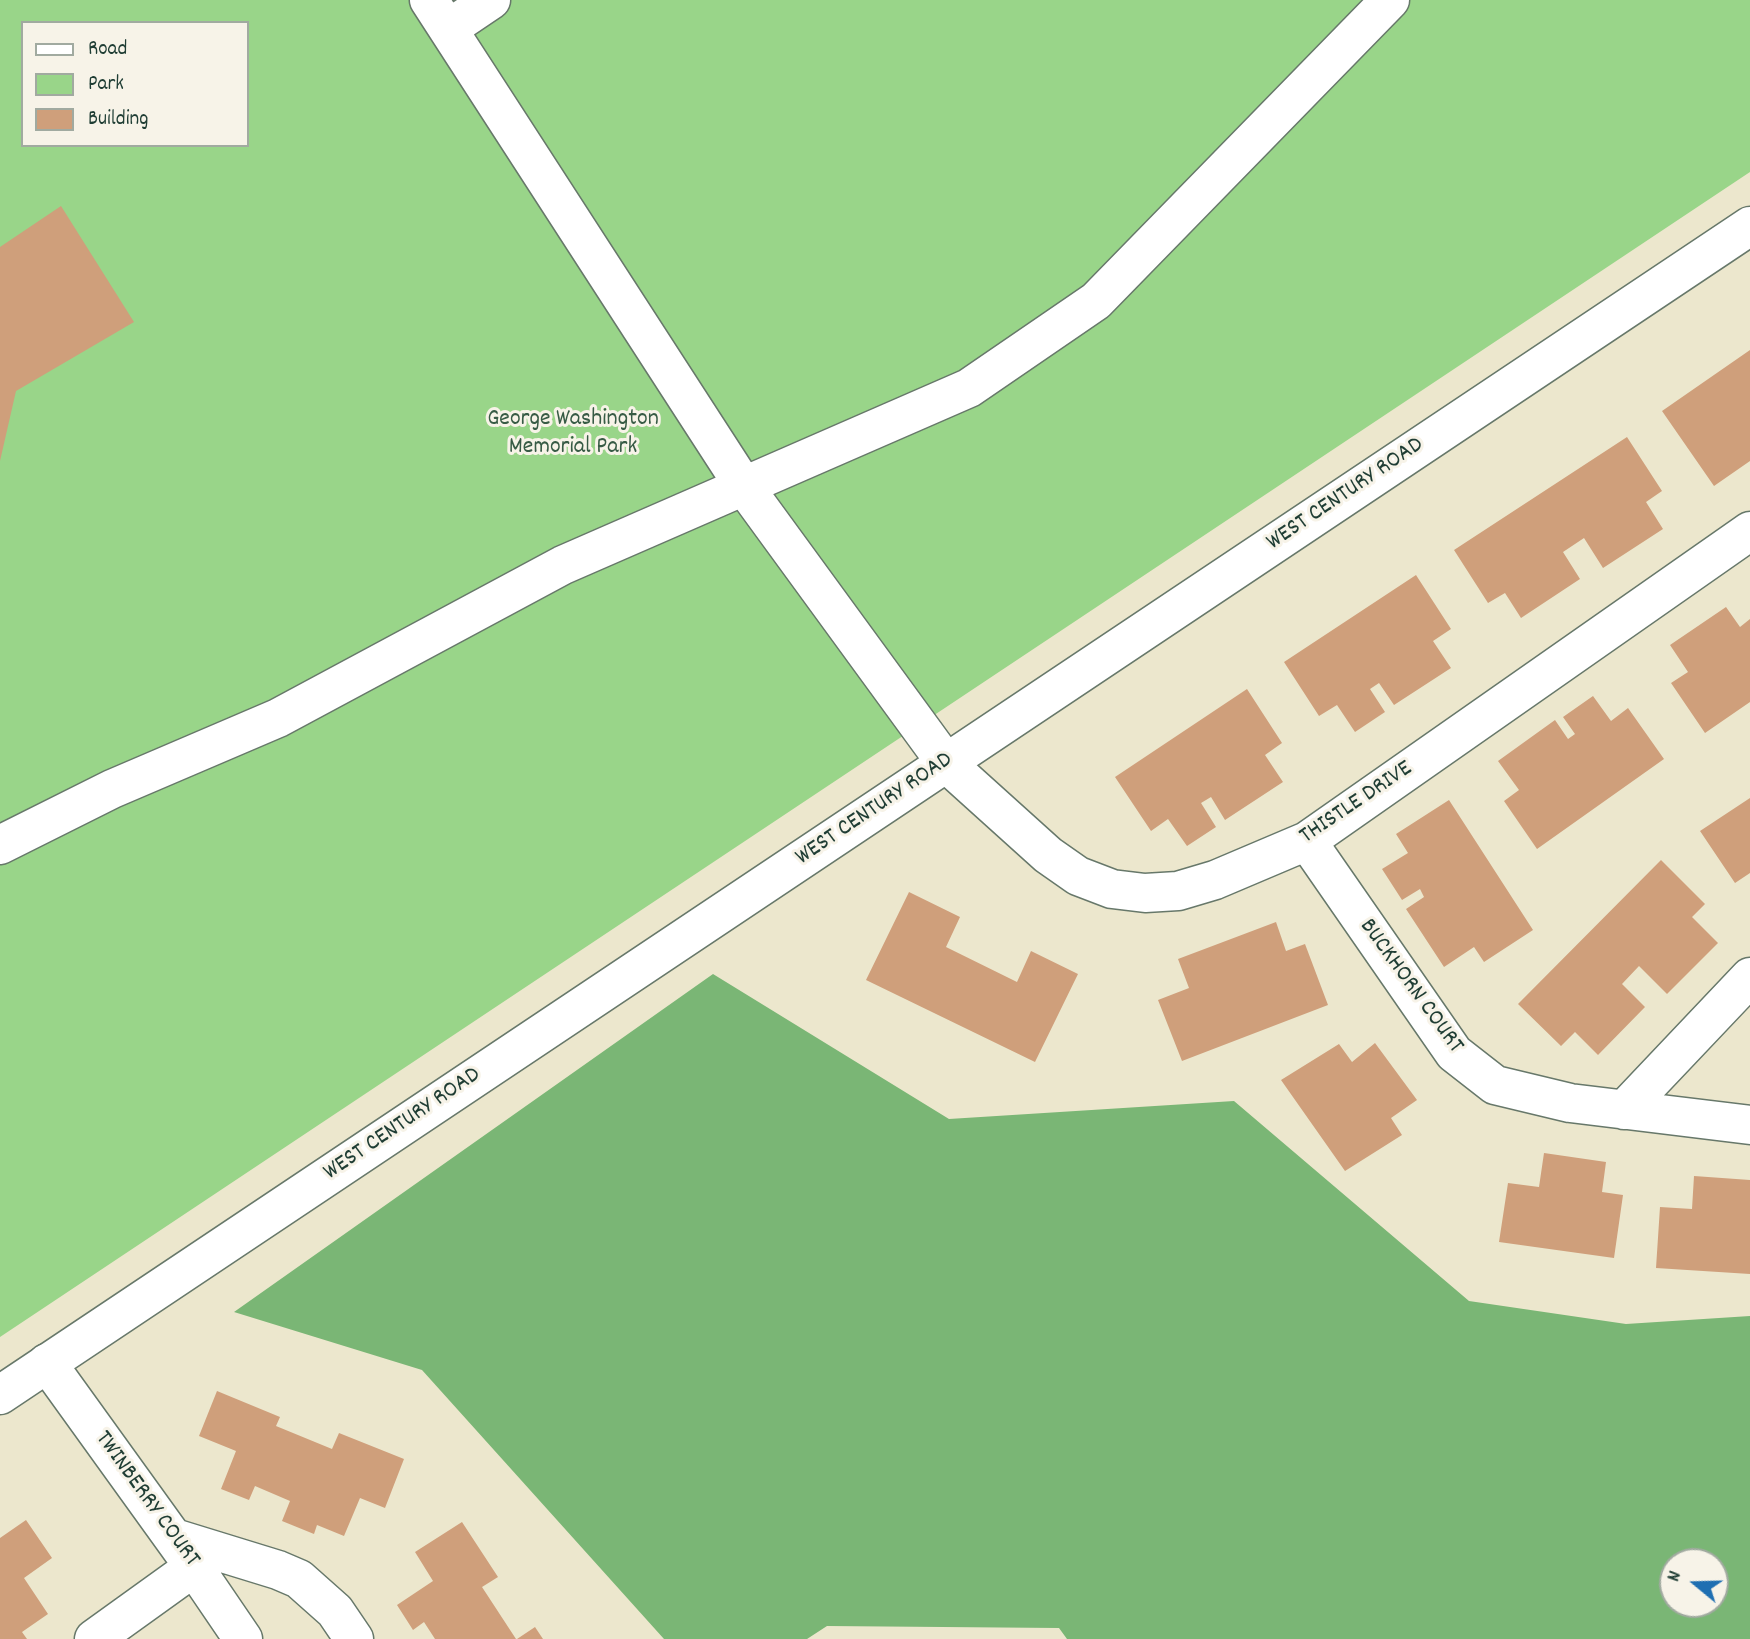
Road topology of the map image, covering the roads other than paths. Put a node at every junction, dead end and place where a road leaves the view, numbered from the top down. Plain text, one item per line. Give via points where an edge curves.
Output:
1 (491, 0) edge
2 (1390, 0) edge
3 (439, 15) edge
4 (1750, 226) edge
5 (743, 485) junction
6 (1750, 531) edge
7 (946, 763) junction
8 (1307, 841) junction
9 (0, 845) edge
10 (1750, 977) edge
11 (1625, 1110) junction
12 (1750, 1125) edge
13 (47, 1363) junction
14 (0, 1395) edge
15 (184, 1552) junction
16 (94, 1639) edge
17 (243, 1639) edge
18 (354, 1639) edge

1 - 3 street
2 - 5 street via 1096,301 969,388
3 - 5 street, THISTLE DRIVE
4 - 7 street, WEST CENTURY ROAD
5 - 7 street, THISTLE DRIVE
5 - 9 street via 563,565 278,718 112,789
6 - 8 street, THISTLE DRIVE
7 - 8 street, THISTLE DRIVE via 1048,855 1078,876 1112,889 1178,891
7 - 13 street, WEST CENTURY ROAD
8 - 11 street, BUCKHORN COURT via 1454,1053 1495,1085 1570,1103
10 - 11 street
11 - 12 street, BUCKHORN COURT
13 - 14 street, WEST CENTURY ROAD
13 - 15 street, TWINBERRY COURT
15 - 16 street
15 - 17 street, TWINBERRY COURT
15 - 18 street via 278,1570 299,1579 335,1611

